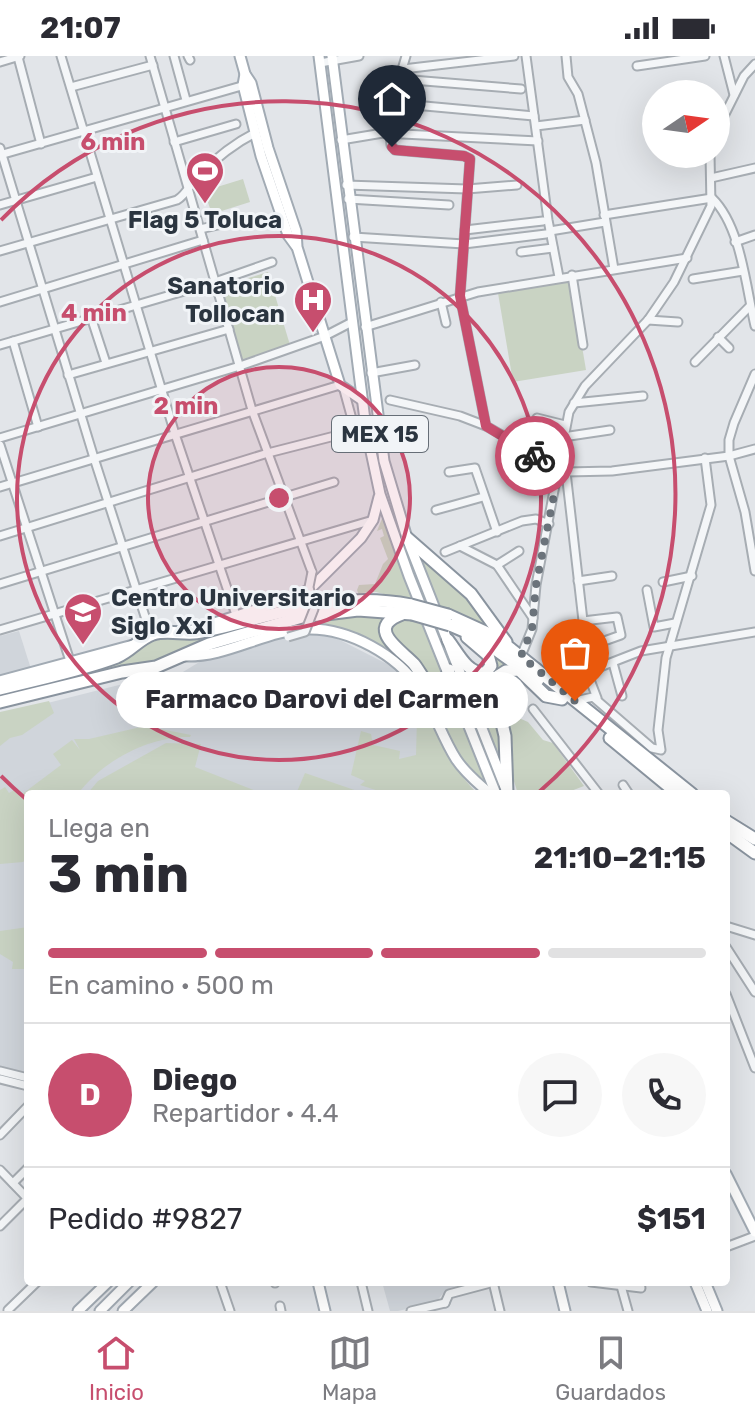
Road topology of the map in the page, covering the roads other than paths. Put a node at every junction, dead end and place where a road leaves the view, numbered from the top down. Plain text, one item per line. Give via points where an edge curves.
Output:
1 (19, 56) edge
2 (61, 56) edge
3 (174, 56) edge
4 (240, 56) edge
5 (359, 56) edge
6 (406, 56) edge
7 (514, 56) edge
8 (526, 56) edge
9 (566, 56) edge
10 (705, 56) edge
11 (724, 56) edge
12 (332, 58) edge
13 (319, 59) edge
14 (660, 59) edge
15 (152, 60) edge
16 (0, 62) edge
17 (755, 64) edge
18 (637, 66) dead end
19 (403, 69) junction
20 (729, 73) junction
21 (747, 73) junction
22 (400, 79) junction
23 (246, 81) junction
24 (71, 87) junction
25 (521, 89) dead end
26 (734, 95) junction
27 (186, 100) junction
28 (392, 103) junction
29 (730, 103) edge
30 (164, 107) junction
31 (534, 116) junction
32 (585, 120) junction
33 (236, 124) dead end
34 (536, 126) junction
35 (84, 132) junction
36 (255, 133) junction
37 (387, 133) junction
38 (341, 140) junction
39 (538, 141) junction
40 (174, 142) junction
41 (41, 144) junction
42 (1, 153) edge
43 (711, 168) edge
44 (755, 168) edge
45 (97, 177) junction
46 (711, 178) junction
47 (346, 185) junction
48 (517, 185) dead end
49 (467, 189) junction
50 (187, 191) junction
51 (712, 198) junction
52 (348, 199) junction
53 (16, 200) junction
54 (0, 205) edge
55 (449, 205) dead end
56 (249, 218) dead end
57 (604, 219) junction
58 (111, 220) junction
59 (543, 221) dead end
60 (200, 229) junction
61 (465, 230) junction
62 (548, 232) junction
63 (755, 235) edge
64 (353, 237) junction
65 (203, 240) junction
66 (28, 242) junction
67 (735, 242) junction
68 (464, 244) junction
69 (297, 247) junction
70 (553, 248) junction
71 (0, 251) edge
72 (521, 252) dead end
73 (687, 258) junction
74 (272, 262) dead end
75 (124, 263) junction
76 (614, 269) junction
77 (743, 271) junction
78 (572, 275) junction
79 (559, 277) junction
80 (693, 279) dead end
81 (215, 282) junction
82 (43, 288) junction
83 (460, 296) junction
84 (0, 302) edge
85 (441, 302) junction
86 (136, 305) junction
87 (750, 306) junction
88 (91, 317) junction
89 (648, 320) junction
90 (352, 322) junction
91 (678, 322) dead end
92 (446, 323) dead end
93 (755, 326) edge
94 (365, 327) junction
95 (54, 328) junction
96 (229, 329) junction
97 (325, 336) junction
98 (718, 337) junction
99 (13, 341) junction
100 (0, 345) edge
101 (583, 345) dead end
102 (729, 348) dead end
103 (150, 351) junction
104 (695, 362) dead end
105 (106, 363) junction
106 (415, 365) dead end
107 (240, 366) junction
108 (371, 373) junction
109 (755, 374) edge
110 (68, 375) junction
111 (342, 387) junction
112 (162, 390) junction
113 (643, 396) dead end
114 (362, 400) junction
115 (390, 400) dead end
116 (574, 403) junction
117 (252, 410) junction
118 (80, 414) junction
119 (537, 418) dead end
120 (565, 425) junction
121 (486, 426) junction
122 (38, 427) junction
123 (366, 428) junction
124 (355, 430) junction
125 (610, 430) dead end
126 (175, 434) junction
127 (563, 437) junction
128 (0, 438) edge
129 (0, 445) edge
130 (755, 449) edge
131 (268, 453) junction
132 (729, 456) junction
133 (94, 458) junction
134 (705, 458) junction
135 (562, 471) junction
136 (449, 472) dead end
137 (189, 478) junction
138 (334, 482) dead end
139 (12, 483) junction
140 (0, 487) edge
141 (380, 494) junction
142 (483, 497) junction
143 (284, 498) junction
144 (108, 502) junction
145 (436, 510) dead end
146 (373, 520) junction
147 (204, 522) junction
148 (549, 524) junction
149 (27, 528) junction
150 (497, 532) junction
151 (0, 536) edge
152 (407, 538) junction
153 (298, 542) junction
154 (459, 546) junction
155 (123, 547) junction
156 (519, 551) dead end
157 (445, 552) dead end
158 (219, 565) junction
159 (497, 565) junction
160 (755, 571) edge
161 (40, 572) junction
162 (612, 576) dead end
163 (692, 576) junction
164 (578, 581) junction
165 (663, 582) dead end
166 (0, 584) edge
167 (137, 589) junction
168 (647, 590) dead end
169 (293, 603) junction
170 (409, 611) junction
171 (53, 614) junction
172 (236, 615) junction
173 (533, 618) junction
174 (583, 621) junction
175 (452, 623) junction
176 (675, 623) junction
177 (0, 630) edge
178 (755, 632) edge
179 (182, 634) junction
180 (151, 635) junction
181 (288, 637) dead end
182 (448, 640) junction
183 (607, 640) dead end
184 (133, 645) junction
185 (670, 645) junction
186 (516, 652) junction
187 (184, 656) junction
188 (70, 661) junction
189 (613, 663) junction
190 (449, 670) junction
191 (587, 672) junction
192 (0, 681) edge
193 (538, 684) junction
194 (0, 689) edge
195 (622, 696) dead end
196 (598, 700) junction
197 (575, 701) junction
198 (0, 704) edge
199 (533, 709) dead end
200 (623, 785) dead end
201 (489, 790) edge
202 (492, 790) edge
203 (506, 790) edge
204 (508, 790) edge
205 (596, 790) edge
206 (626, 790) edge
207 (673, 790) edge
208 (687, 790) edge
209 (730, 823) edge
210 (730, 835) edge
211 (755, 839) edge
212 (755, 853) edge
213 (730, 927) edge
214 (755, 935) edge
215 (730, 953) edge
216 (755, 992) edge
217 (730, 1005) edge
218 (755, 1068) edge
219 (0, 1071) edge
220 (24, 1077) edge
221 (0, 1079) edge
222 (24, 1085) edge
223 (24, 1110) edge
224 (0, 1135) edge
225 (0, 1170) edge
226 (24, 1172) edge
227 (730, 1182) edge
228 (13, 1183) junction
229 (24, 1195) edge
230 (24, 1203) edge
231 (0, 1226) edge
232 (755, 1231) edge
233 (730, 1245) edge
234 (33, 1286) edge
235 (104, 1286) edge
236 (125, 1286) edge
237 (149, 1286) edge
238 (221, 1286) edge
239 (319, 1286) edge
240 (362, 1286) edge
241 (478, 1286) edge
242 (494, 1286) edge
243 (559, 1286) edge
244 (621, 1286) joint
245 (697, 1286) edge
246 (641, 1288) dead end
247 (0, 1307) edge
248 (446, 1307) edge
249 (708, 1310) edge
250 (9, 1311) edge
251 (78, 1311) edge
252 (100, 1311) edge
253 (123, 1311) edge
254 (230, 1311) edge
255 (325, 1311) edge
256 (368, 1311) edge
257 (411, 1311) edge
258 (500, 1311) edge
259 (565, 1311) edge
260 (628, 1311) edge

1 - 16 street
1 - 41 street
2 - 24 street
3 - 27 street
4 - 23 main road
5 - 12 street
6 - 19 street
7 - 19 street
8 - 31 street
9 - 32 street via 568,77
10 - 14 street
11 - 20 street
12 - 13 street
12 - 38 main road, MEX 15
13 - 90 main road, MEX 15
14 - 18 street
15 - 24 street
15 - 30 street
17 - 21 street
19 - 22 street
20 - 21 street
20 - 26 street
21 - 26 street
22 - 25 street
22 - 28 street
23 - 27 street
23 - 36 main road
23 - 69 main road
24 - 35 street
26 - 29 street
27 - 30 street
28 - 31 street
28 - 37 street
30 - 35 street
30 - 40 street
31 - 34 street
32 - 34 street
32 - 57 street
33 - 40 street
34 - 39 street
35 - 41 street
35 - 45 street
36 - 50 street via 231,146
36 - 69 main road via 288,235
37 - 38 street
37 - 39 street
37 - 49 street via 395,150 470,159
38 - 47 main road, MEX 15
39 - 62 street
40 - 50 street
41 - 42 street
42 - 53 street
43 - 46 street
44 - 46 street
45 - 53 street
45 - 58 street
46 - 51 street
47 - 49 street
47 - 52 main road, MEX 15
48 - 49 street
49 - 61 street
50 - 58 street via 177,200
50 - 60 street
51 - 57 street
51 - 67 street via 724,211
51 - 73 street
52 - 55 street
52 - 64 main road, MEX 15
53 - 54 street
53 - 66 street
56 - 60 street
57 - 62 street
57 - 76 street
58 - 66 street
58 - 75 street
59 - 61 street
60 - 65 street
61 - 68 street
62 - 68 street
62 - 70 street
63 - 67 street
64 - 68 street
64 - 94 main road, MEX 15
65 - 75 street
65 - 81 street
66 - 71 street
66 - 82 street
67 - 77 street
68 - 83 street
69 - 97 main road
70 - 72 street
70 - 79 street
73 - 76 street
73 - 89 street
74 - 81 street
75 - 82 street
75 - 86 street
76 - 78 street
77 - 80 street
77 - 87 street
78 - 79 street
78 - 101 street
79 - 83 street
81 - 86 street
81 - 96 street
82 - 84 street
82 - 95 street
83 - 85 street
83 - 121 street
85 - 92 street
85 - 94 street
86 - 88 street
86 - 103 street
87 - 93 street
87 - 98 street
88 - 95 street
88 - 105 street
89 - 91 street
89 - 116 street
90 - 97 street
90 - 114 main road, MEX 15
94 - 108 main road, MEX 15
95 - 99 street
95 - 110 street
96 - 103 street
96 - 107 street
97 - 107 street
97 - 111 main road
98 - 102 street
98 - 104 street
99 - 100 street
99 - 122 street
103 - 105 street
103 - 112 street
105 - 110 street
106 - 108 street
107 - 112 street
107 - 117 street
108 - 152 main road, MEX 15 via 384,461
109 - 132 street via 731,431
110 - 118 street
111 - 114 main road
111 - 117 street
111 - 124 street
112 - 118 street
112 - 126 street
113 - 116 street
114 - 123 main road, MEX 15
115 - 121 street
116 - 120 street
117 - 126 street
117 - 131 street
118 - 122 street
118 - 133 street
119 - 120 street
120 - 127 street
121 - 135 street
122 - 128 street
123 - 124 street
123 - 141 main road, MEX 15
124 - 131 street
125 - 127 street
126 - 133 street
126 - 137 street
127 - 135 street
129 - 139 street
130 - 132 street
131 - 137 street
131 - 143 street
132 - 134 street
132 - 160 street
133 - 139 street
133 - 144 street
134 - 135 street via 612,471
134 - 163 street via 711,505
135 - 148 street
135 - 164 street
136 - 142 street via 474,467
137 - 144 street
137 - 147 street
138 - 143 street
139 - 140 street
139 - 149 street
141 - 146 main road
141 - 190 main road, MEX 15
142 - 145 street
142 - 150 street
143 - 147 street
143 - 153 street
144 - 149 street
144 - 155 street
146 - 153 street
146 - 169 main road via 317,584
147 - 155 street
147 - 158 street
148 - 150 street via 530,519
148 - 173 street
149 - 151 street
149 - 161 street
150 - 154 street
152 - 182 main road, MEX 15
152 - 186 highway via 471,594
153 - 158 street
153 - 181 street, bridge via 312,572 314,609 305,632
154 - 157 street
154 - 159 street
155 - 161 street
155 - 167 street
156 - 159 street
158 - 167 street
158 - 172 street
159 - 173 street
161 - 166 street
161 - 171 street
162 - 164 street
163 - 165 street
163 - 176 street
164 - 174 street
167 - 171 street
167 - 180 street
168 - 176 street via 654,627
169 - 170 highway via 373,600
169 - 172 main road
169 - 179 highway
170 - 175 highway, bridge
170 - 187 highway via 302,617
170 - 190 highway via 388,623 390,642 433,690 443,686
171 - 177 street
171 - 188 street
172 - 179 main road
173 - 186 street via 530,638
174 - 183 street via 617,617 621,636
174 - 191 street
175 - 182 highway via 490,658 491,666 480,674 472,671
175 - 186 highway via 492,635
175 - 193 highway
176 - 185 street
178 - 185 street
179 - 180 highway
180 - 184 highway
182 - 203 main road, MEX 15
184 - 188 main road
184 - 194 highway via 115,658
185 - 189 street
185 - 196 street via 659,701 660,751
186 - 197 highway
187 - 198 highway
187 - 201 main road via 209,655 307,629 357,640 393,660 416,684 457,761
188 - 192 main road
189 - 191 street
189 - 195 street
190 - 202 main road, MEX 15
191 - 196 street
193 - 204 highway via 515,670 503,672 495,682
193 - 207 highway via 549,698 562,699
196 - 197 street
197 - 208 highway
199 - 205 street
200 - 206 street
209 - 211 highway
210 - 212 highway
213 - 214 street
215 - 216 street
217 - 218 street
219 - 220 street
221 - 222 street
223 - 224 street
225 - 228 street
226 - 228 street
227 - 232 main road
228 - 229 street
230 - 231 street
232 - 233 street
234 - 250 street
235 - 251 main road
236 - 252 main road
237 - 253 main road
238 - 254 street
239 - 255 main road
240 - 256 street
241 - 248 street via 449,1294
242 - 258 street
243 - 259 main road
244 - 246 street
244 - 260 street
245 - 249 main road
247 - 250 street
248 - 257 street

